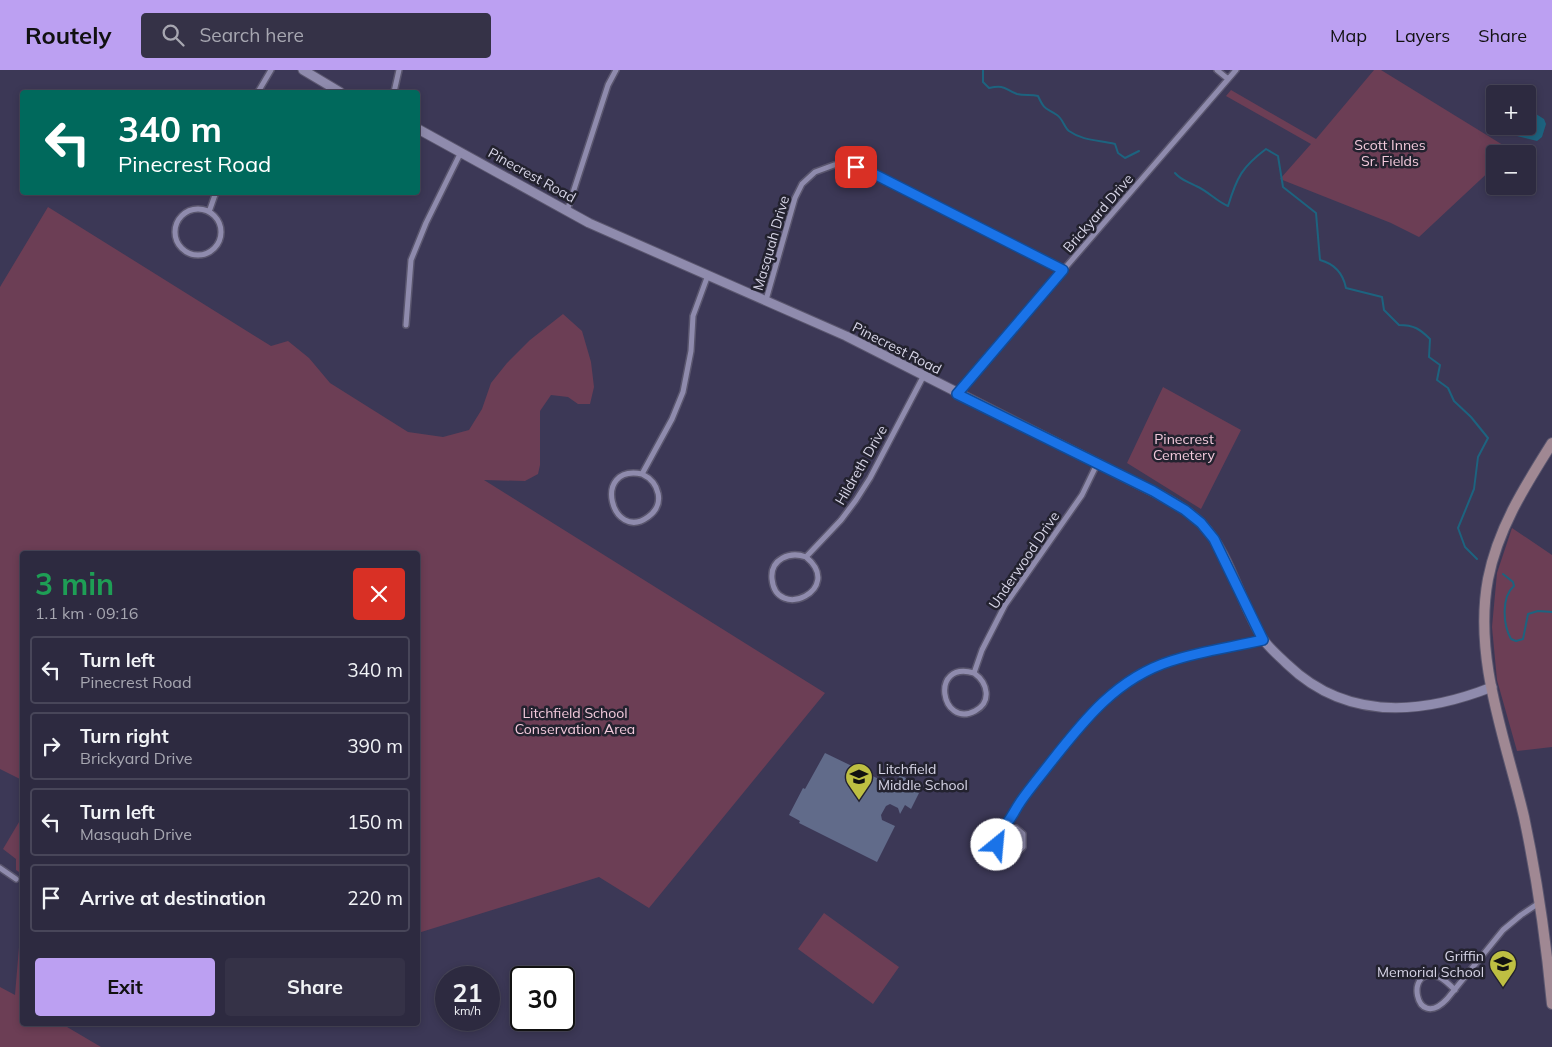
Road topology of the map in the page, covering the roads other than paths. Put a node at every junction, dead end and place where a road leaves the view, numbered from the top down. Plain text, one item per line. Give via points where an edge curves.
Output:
1 (271, 70) edge
2 (303, 70) edge
3 (399, 70) edge
4 (616, 70) edge
5 (1217, 70) edge
6 (1236, 70) edge
7 (1228, 80) junction
8 (259, 90) edge
9 (337, 90) edge
10 (394, 90) edge
11 (420, 130) edge
12 (461, 151) junction
13 (215, 195) edge
14 (567, 211) junction
15 (210, 212) junction
16 (1063, 270) junction
17 (708, 275) junction
18 (766, 300) junction
19 (406, 325) dead end
20 (923, 377) junction
21 (957, 394) junction
22 (1552, 443) edge
23 (1097, 464) junction
24 (642, 474) junction
25 (806, 557) junction
26 (1263, 640) junction
27 (974, 673) junction
28 (1492, 687) junction
29 (1007, 827) junction
30 (0, 868) edge
31 (16, 879) dead end
32 (1540, 903) junction
33 (1455, 990) junction
34 (1552, 1004) edge

1 - 8 street
2 - 9 street
3 - 10 street
4 - 14 street via 608,85
5 - 7 street
6 - 7 street, Brickyard Drive
7 - 16 street, Brickyard Drive
11 - 12 street, Pinecrest Road
12 - 14 street, Pinecrest Road
12 - 19 street via 410,260
13 - 15 street
14 - 17 street, Pinecrest Road
15 - 15 street via 219,221 220,241 207,254 187,253 176,240 177,223 188,211
16 - 18 street, Masquah Drive via 874,174 834,164 815,172 798,191
16 - 21 street, Brickyard Drive
17 - 18 street, Pinecrest Road
17 - 24 street via 693,316 691,351 683,392
18 - 20 street, Pinecrest Road via 846,336
20 - 21 street, Pinecrest Road
20 - 25 street, Hildreth Drive via 856,500
21 - 23 street, Pinecrest Road
22 - 28 main road via 1516,502 1492,564 1485,630
23 - 26 street, Pinecrest Road via 1171,501 1201,523 1225,559
23 - 27 street, Underwood Drive via 1082,495 1005,605
24 - 24 street via 656,486 658,505 645,519 632,521 620,516 612,507 612,489 624,475
25 - 25 street via 818,576 814,590 795,600 781,596 775,590 771,575 778,561 791,554
26 - 28 street, Pinecrest Road via 1310,682 1343,699 1373,706 1438,705
26 - 29 street via 1171,660 1116,690 1077,729 1021,801
27 - 27 street via 985,683 987,690 983,704 972,713 957,712 946,703 946,683 955,673
28 - 32 main road via 1524,816
29 - 29 street via 999,832 997,845 1003,852 1016,853 1024,838 1020,830
30 - 31 street
32 - 33 street via 1511,922
32 - 34 main road
33 - 33 street via 1442,979 1432,976 1422,978 1416,992 1423,1006 1434,1008

